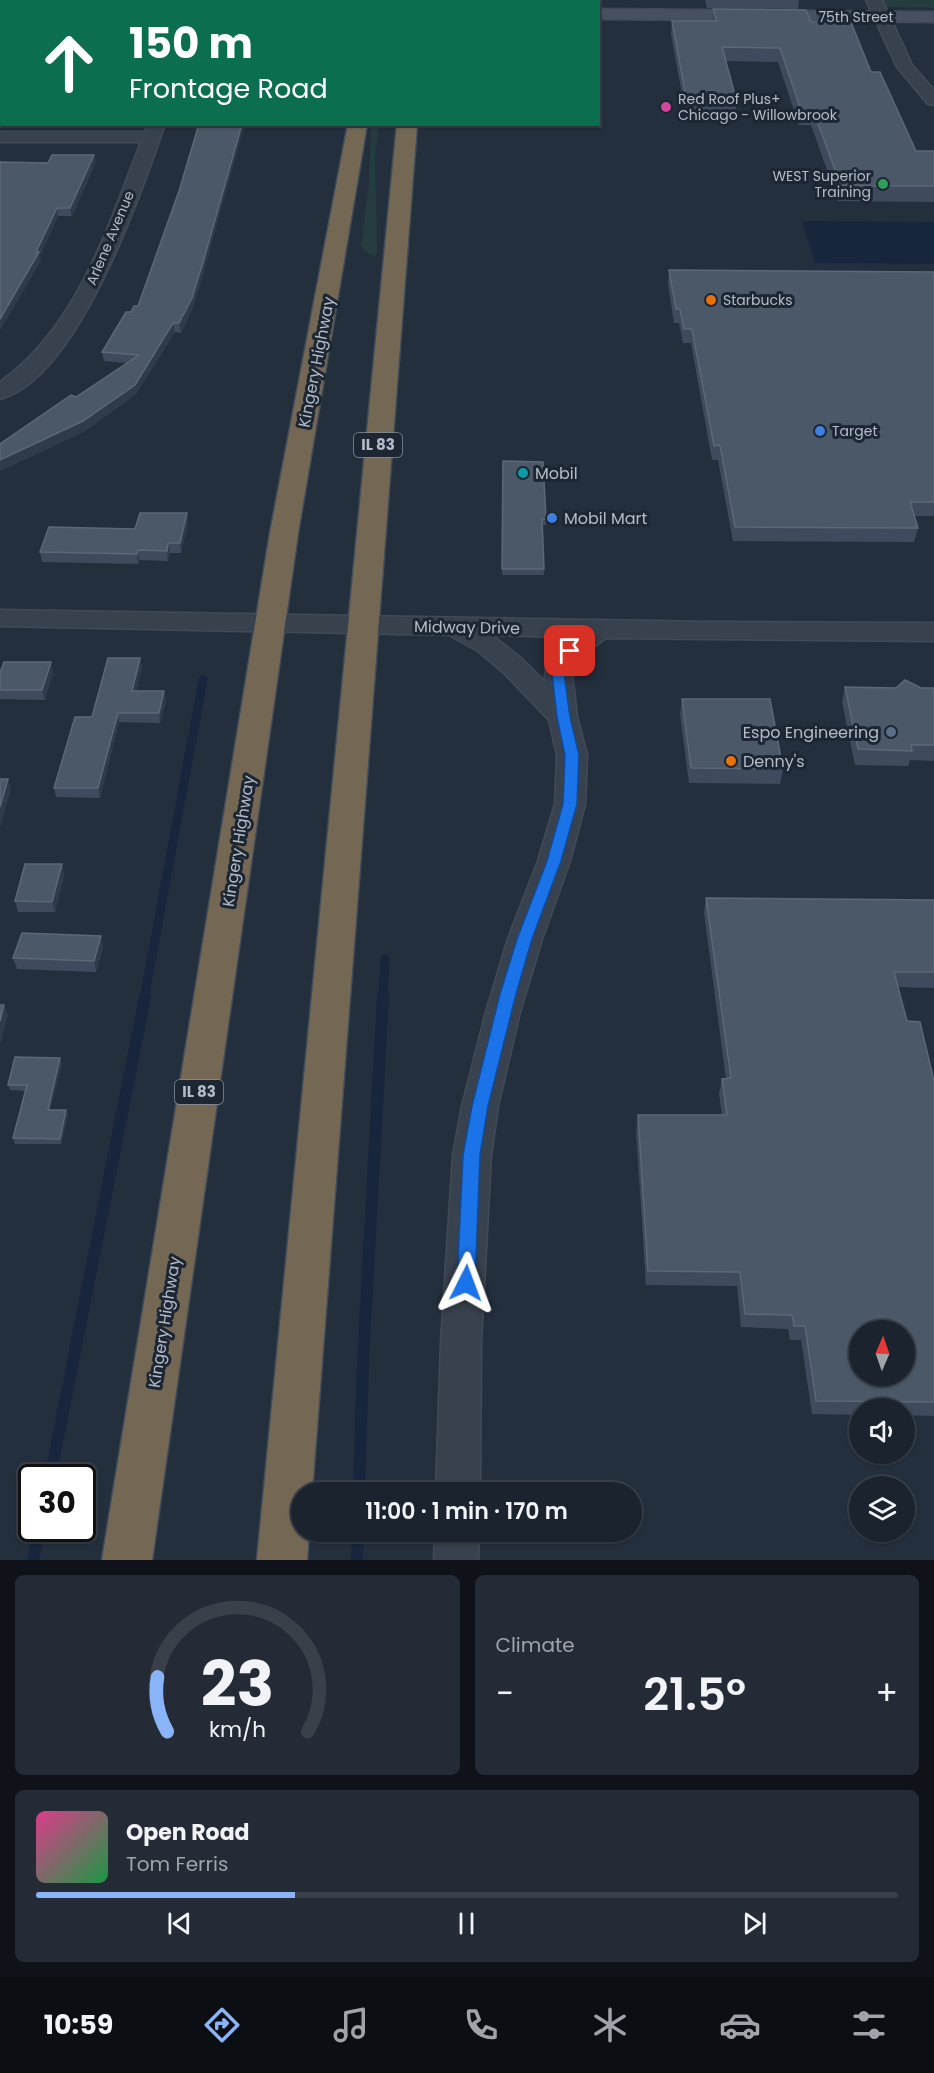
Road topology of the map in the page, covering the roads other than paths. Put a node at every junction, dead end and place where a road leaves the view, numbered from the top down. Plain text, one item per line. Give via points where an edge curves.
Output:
1 (873, 0) edge
2 (600, 14) edge
3 (882, 17) junction
4 (934, 18) edge
5 (934, 100) edge
6 (358, 126) edge
7 (407, 126) edge
8 (154, 131) edge
9 (0, 137) edge
10 (0, 392) edge
11 (0, 618) edge
12 (271, 623) junction
13 (362, 626) junction
14 (455, 627) junction
15 (600, 629) junction
16 (934, 632) edge
17 (563, 717) junction
18 (458, 1482) edge
19 (457, 1542) edge
20 (127, 1560) edge
21 (282, 1560) edge
22 (456, 1560) edge

1 - 3 street
2 - 3 street, 75th Street
3 - 4 street, 75th Street
3 - 5 street via 905,67
6 - 12 highway, Kingery Highway / IL 83
7 - 13 highway, IL 83
8 - 9 street
8 - 10 street, Arlene Avenue via 99,270 75,314 39,363
11 - 12 street, Midway Drive
12 - 13 street, Midway Drive
12 - 20 highway, Kingery Highway / IL 83
13 - 14 street, Midway Drive
13 - 21 highway, IL 83
14 - 15 street, Midway Drive
14 - 17 street via 488,645
15 - 16 street, Midway Drive
15 - 17 street via 570,651 558,673
17 - 18 street via 572,755 570,804 503,1012 472,1155 461,1343
19 - 22 street

